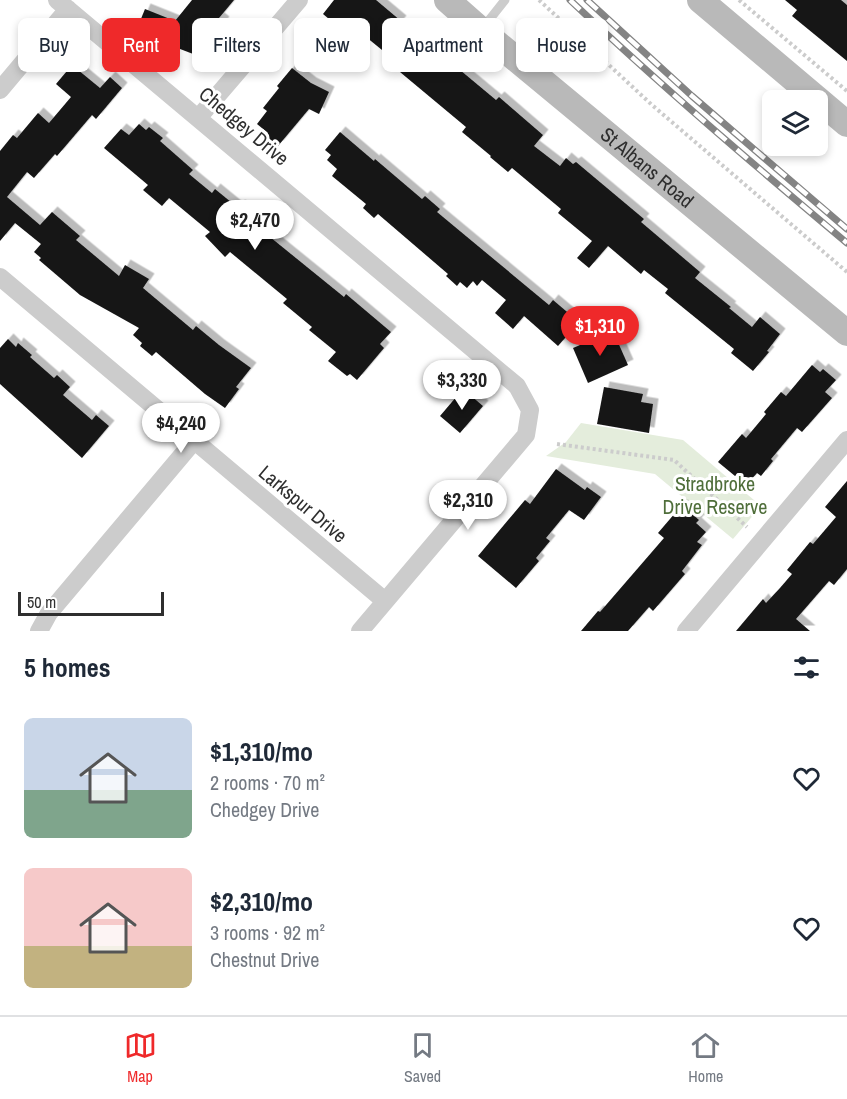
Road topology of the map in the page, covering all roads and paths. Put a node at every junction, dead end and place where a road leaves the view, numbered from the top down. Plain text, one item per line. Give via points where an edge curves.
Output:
1 (299, 0) edge
2 (447, 0) edge
3 (505, 0) edge
4 (538, 0) edge
5 (700, 0) edge
6 (739, 0) edge
7 (63, 4) edge
8 (467, 18) edge
9 (491, 18) edge
10 (504, 49) edge
11 (0, 90) edge
12 (847, 91) edge
13 (199, 117) junction
14 (847, 124) edge
15 (847, 272) edge
16 (1, 281) edge
17 (847, 333) edge
18 (847, 440) edge
19 (194, 441) junction
20 (557, 444) dead end
21 (747, 527) dead end
22 (385, 601) junction
23 (39, 631) edge
24 (360, 631) edge
25 (686, 631) edge

1 - 13 street
2 - 8 main road, St Albans Road
3 - 9 lane
4 - 15 path via 652,105
5 - 14 main road
6 - 12 path
7 - 11 street
7 - 13 street, Chedgey Drive
10 - 17 main road, St Albans Road
13 - 22 street, Chedgey Drive via 517,386 530,410 526,435
16 - 19 street, Larkspur Drive
18 - 25 street
19 - 22 street, Larkspur Drive
19 - 23 street via 49,613
20 - 21 path via 674,460
22 - 24 street

